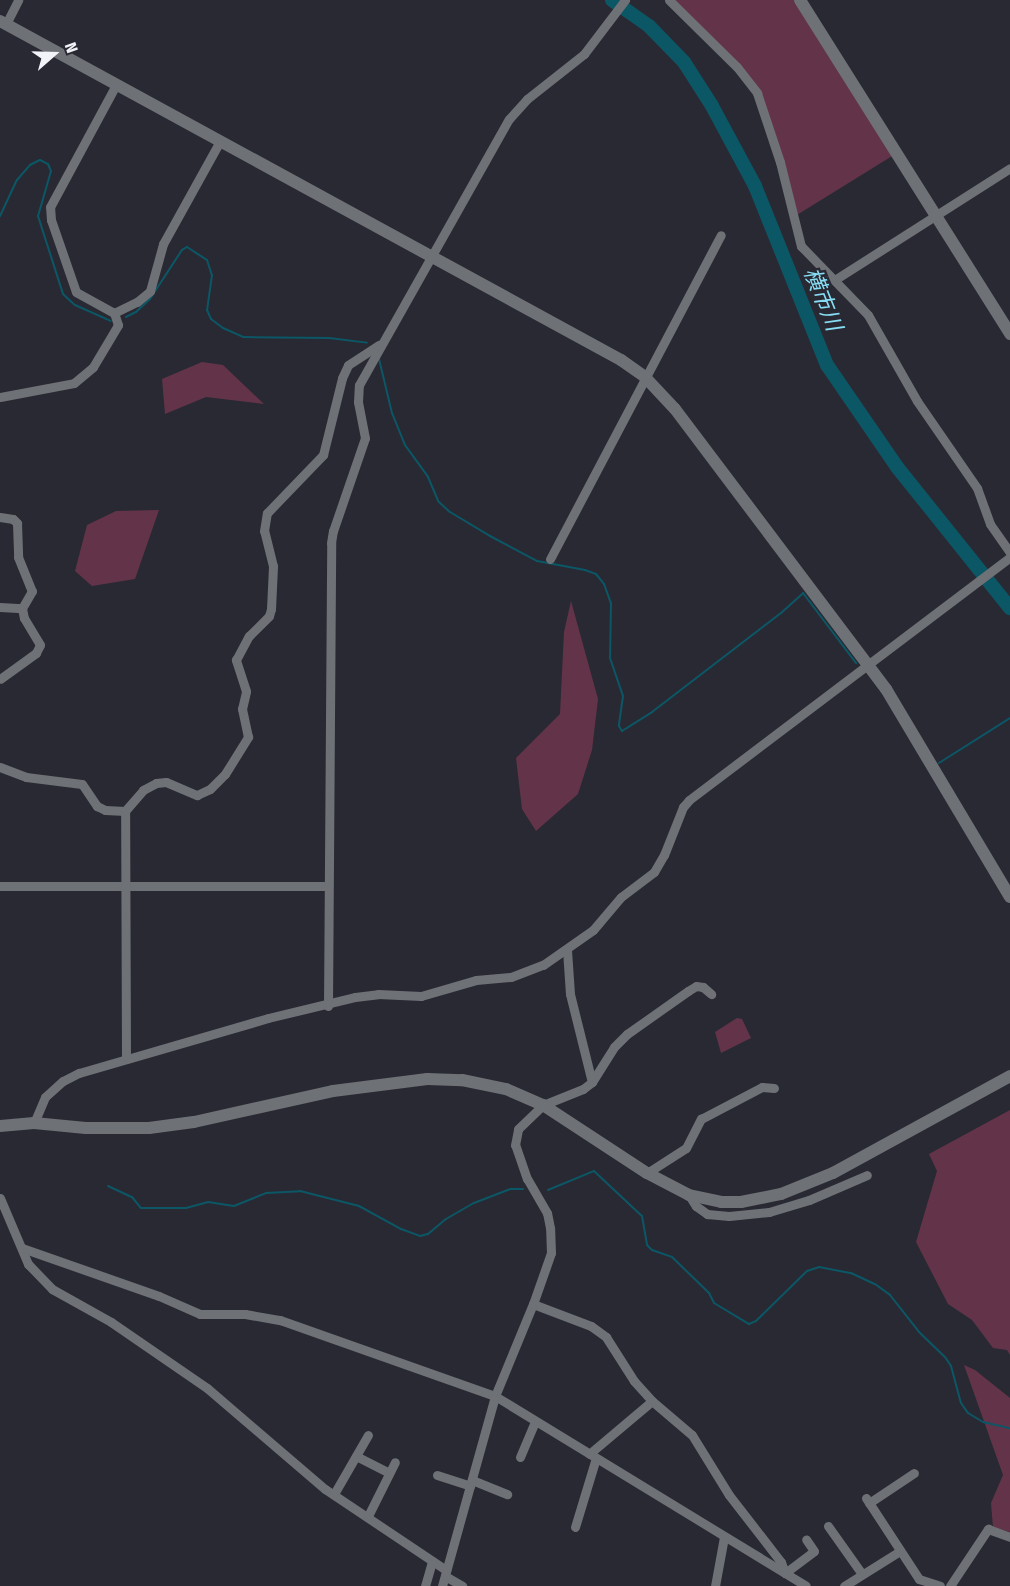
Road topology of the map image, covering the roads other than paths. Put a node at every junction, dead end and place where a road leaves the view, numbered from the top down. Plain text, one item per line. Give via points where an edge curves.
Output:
1 (18, 0) edge
2 (625, 0) edge
3 (669, 0) edge
4 (800, 0) edge
5 (3, 22) edge
6 (116, 85) junction
7 (220, 141) junction
8 (1010, 168) edge
9 (935, 215) junction
10 (720, 235) dead end
11 (433, 257) junction
12 (836, 279) junction
13 (114, 313) junction
14 (1010, 334) edge
15 (381, 344) junction
16 (645, 376) junction
17 (0, 397) edge
18 (0, 517) edge
19 (1008, 557) edge
20 (550, 559) dead end
21 (0, 607) edge
22 (22, 608) junction
23 (866, 664) junction
24 (0, 679) edge
25 (0, 767) edge
26 (125, 811) junction
27 (126, 884) junction
28 (0, 886) edge
29 (328, 886) junction
30 (1010, 897) edge
31 (567, 950) junction
32 (711, 994) dead end
33 (328, 1006) junction
34 (126, 1059) junction
35 (1010, 1076) edge
36 (592, 1082) junction
37 (774, 1088) dead end
38 (543, 1105) junction
39 (34, 1123) junction
40 (0, 1126) edge
41 (647, 1173) junction
42 (867, 1175) dead end
43 (689, 1195) junction
44 (0, 1198) edge
45 (22, 1248) junction
46 (533, 1304) junction
47 (495, 1396) junction
48 (652, 1401) junction
49 (535, 1421) junction
50 (368, 1435) dead end
51 (356, 1456) junction
52 (593, 1456) junction
53 (520, 1457) dead end
54 (395, 1462) dead end
55 (389, 1473) junction
56 (914, 1473) dead end
57 (437, 1475) dead end
58 (471, 1483) junction
59 (334, 1494) junction
60 (507, 1494) dead end
61 (368, 1516) junction
62 (828, 1526) dead end
63 (575, 1527) dead end
64 (724, 1537) junction
65 (1010, 1537) edge
66 (806, 1539) dead end
67 (900, 1551) junction
68 (432, 1561) junction
69 (446, 1573) junction
70 (785, 1573) junction
71 (862, 1574) junction
72 (425, 1586) edge
73 (442, 1586) edge
74 (462, 1586) edge
75 (715, 1586) edge
76 (803, 1586) edge
77 (844, 1586) edge
78 (940, 1586) edge
79 (950, 1586) edge

1 - 5 street
2 - 11 street via 584,54 527,99 509,119
3 - 12 street via 737,67 757,93 780,162 801,246
4 - 9 street
5 - 6 street
6 - 7 street
6 - 13 street via 50,207 76,292
7 - 11 street
7 - 13 street via 163,244 150,291
8 - 9 street
9 - 12 street
9 - 14 street
10 - 16 street
11 - 15 street
11 - 16 street
12 - 19 street via 868,315 917,401 977,488 990,525
13 - 17 street via 118,325 115,334 82,378 74,383
15 - 26 street via 348,365 323,455 267,513 264,531 273,566 271,609 236,660 246,691 242,709 248,737 225,774 210,789 197,795 166,782 156,783 143,790
15 - 29 street via 358,385 365,438 331,543
16 - 20 street
16 - 23 street via 675,409
18 - 22 street via 17,523 18,557 32,591
19 - 23 street
21 - 22 street
22 - 24 street via 40,645 36,653
23 - 30 street
23 - 31 street via 689,800 682,807 654,872 621,897 593,930
25 - 26 street via 26,777 82,784 97,806
26 - 27 street
27 - 28 street
27 - 29 street
27 - 34 street
29 - 33 street
31 - 33 street via 543,965 511,977 476,980 421,996 368,995
31 - 36 street via 570,994
32 - 36 street via 696,986 643,1022 614,1047
33 - 34 street via 268,1018
34 - 39 street via 63,1081 45,1097
35 - 43 street via 876,1151 781,1194 731,1202
36 - 38 street
37 - 41 street via 762,1088 701,1119 686,1148
38 - 39 street via 478,1082 427,1079 333,1091 170,1125 125,1129
38 - 41 street
38 - 46 street via 514,1138 527,1179 547,1213 550,1228 551,1253
39 - 40 street
41 - 43 street
42 - 43 street via 769,1212 707,1214
44 - 45 street
45 - 47 street via 200,1314 245,1314 280,1320
45 - 59 street via 28,1264 52,1289 111,1322 207,1388
46 - 47 street
46 - 48 street via 591,1326 606,1337
47 - 49 street
47 - 58 street
48 - 52 street
48 - 70 street via 692,1435
49 - 52 street
49 - 53 street
50 - 51 street
51 - 55 street
51 - 59 street
52 - 63 street
52 - 64 street
54 - 55 street
55 - 61 street
56 - 67 street via 867,1500
57 - 58 street
58 - 60 street
58 - 69 street
59 - 61 street
61 - 68 street
62 - 71 street
64 - 70 street
64 - 75 street
65 - 79 street via 988,1529
66 - 70 street via 814,1551
67 - 71 street
67 - 78 street via 919,1579
68 - 69 street
68 - 72 street
69 - 73 street
69 - 74 street
70 - 76 street
71 - 77 street

